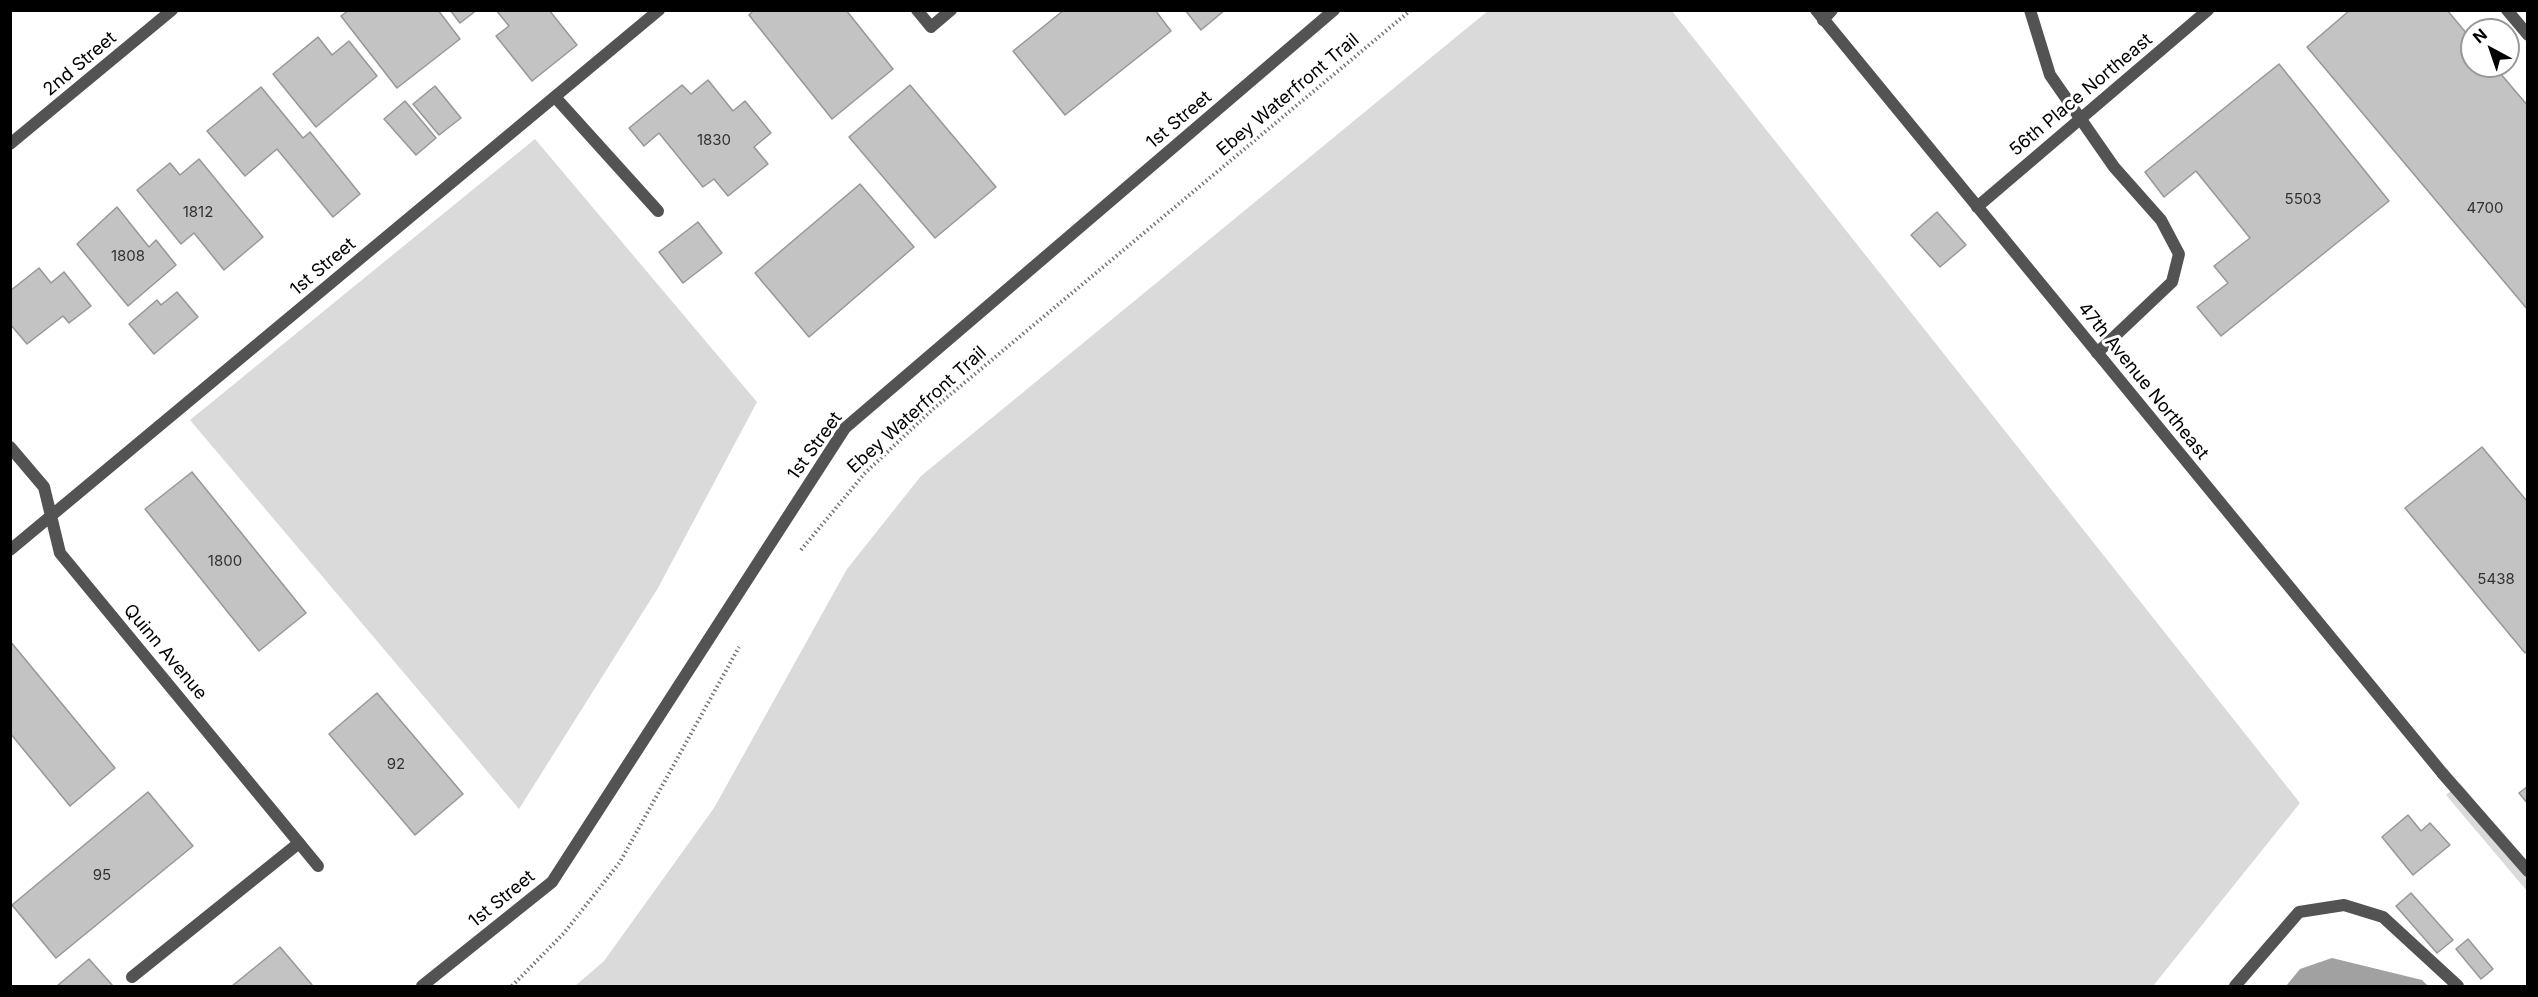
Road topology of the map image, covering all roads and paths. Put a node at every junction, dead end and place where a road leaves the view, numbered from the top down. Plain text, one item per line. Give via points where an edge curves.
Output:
1 (172, 10) edge
2 (917, 10) edge
3 (951, 10) edge
4 (1334, 10) edge
5 (1411, 10) edge
6 (2030, 10) edge
7 (2208, 10) edge
8 (2507, 10) edge
9 (653, 12) edge
10 (1824, 14) edge
11 (2528, 34) edge
12 (555, 98) junction
13 (2081, 119) junction
14 (10, 144) edge
15 (1977, 207) junction
16 (658, 211) dead end
17 (2097, 353) junction
18 (10, 447) edge
19 (51, 517) junction
20 (10, 550) edge
21 (798, 553) dead end
22 (744, 638) dead end
23 (299, 843) junction
24 (318, 866) dead end
25 (2528, 871) edge
26 (132, 978) dead end
27 (422, 987) edge
28 (512, 987) edge
29 (2235, 987) edge
30 (2458, 987) edge

1 - 14 street, 2nd Street
2 - 3 street via 931,27
4 - 27 street, 1st Street via 845,428 552,882
5 - 21 path, Ebey Waterfront Trail via 933,410 865,473
6 - 13 street via 2050,75
7 - 13 street, 56th Place Northeast
8 - 11 street
9 - 12 street, 1st Street
10 - 15 street, 47th Avenue Northeast
12 - 16 street
12 - 19 street, 1st Street
13 - 15 street, 56th Place Northeast
13 - 17 street via 2114,167 2161,220 2179,254 2172,282
15 - 17 street, 47th Avenue Northeast
17 - 25 street, 47th Avenue Northeast via 2443,774
18 - 19 street, Quinn Avenue via 44,487
19 - 20 street, 1st Street
19 - 23 street, Quinn Avenue via 60,553
22 - 28 path via 620,862 564,933
23 - 24 street, Quinn Avenue
23 - 26 street
29 - 30 street via 2299,912 2344,905 2383,917

